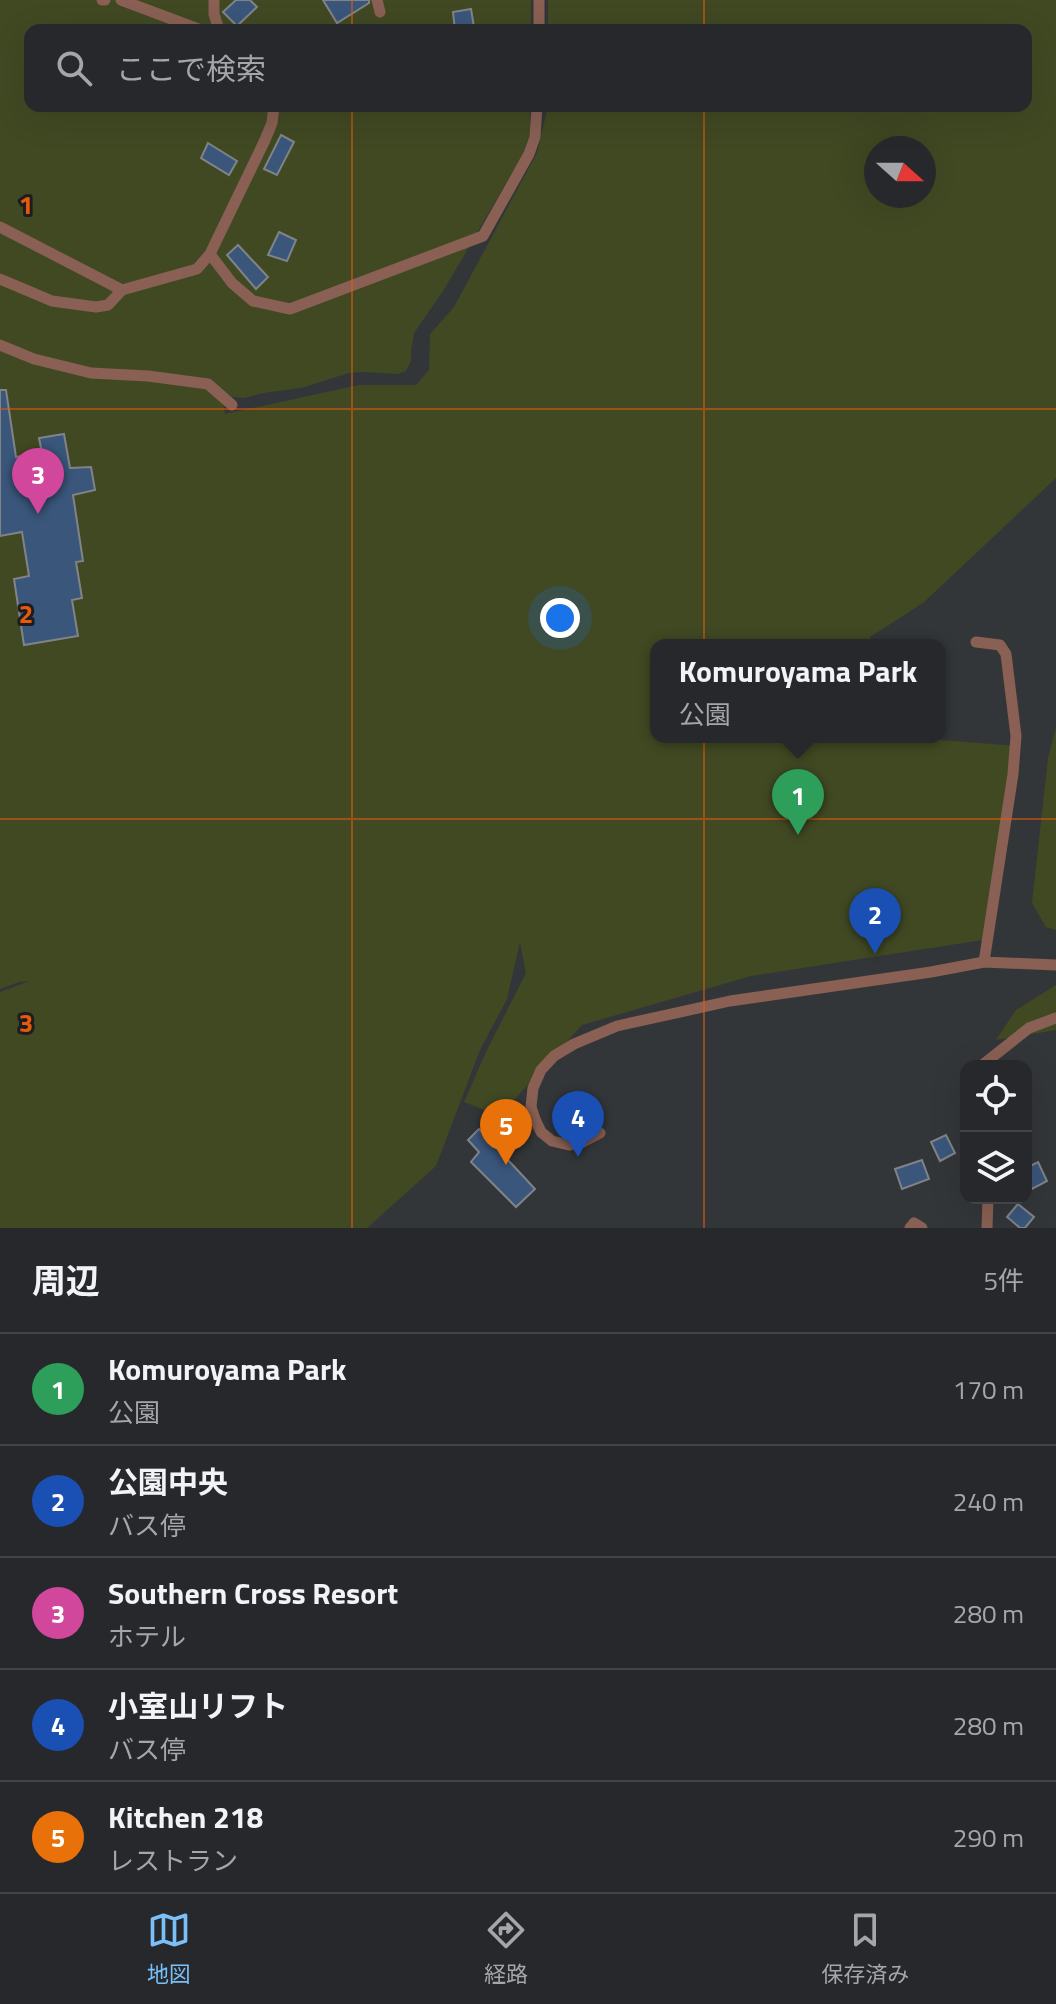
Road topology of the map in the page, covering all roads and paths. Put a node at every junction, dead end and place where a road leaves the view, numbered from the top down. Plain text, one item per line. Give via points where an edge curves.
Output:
1 (121, 0) edge
2 (214, 0) edge
3 (539, 0) edge
4 (185, 24) edge
5 (217, 24) edge
6 (539, 24) edge
7 (273, 112) edge
8 (537, 112) edge
9 (0, 227) edge
10 (210, 254) junction
11 (0, 279) edge
12 (122, 290) junction
13 (0, 345) edge
14 (232, 405) dead end
15 (976, 642) dead end
16 (984, 962) junction
17 (1056, 965) edge
18 (1056, 1018) edge
19 (989, 1060) edge
20 (600, 1133) dead end
21 (988, 1204) edge
22 (910, 1228) edge
23 (922, 1228) edge
24 (987, 1228) edge

1 - 4 street
2 - 5 street
3 - 6 street
7 - 10 street
8 - 10 street via 529,154 483,236 290,309 253,301
9 - 12 street
10 - 12 street via 197,269
11 - 12 street via 52,301 96,307 108,305
13 - 14 street via 91,373 208,384
15 - 16 street via 1000,645 1006,654 1016,736
16 - 17 street
16 - 20 street via 730,1001 617,1026 574,1044 541,1070 531,1107 541,1132 552,1141 569,1145
18 - 19 street via 1029,1028
21 - 24 street
22 - 23 street via 914,1223

